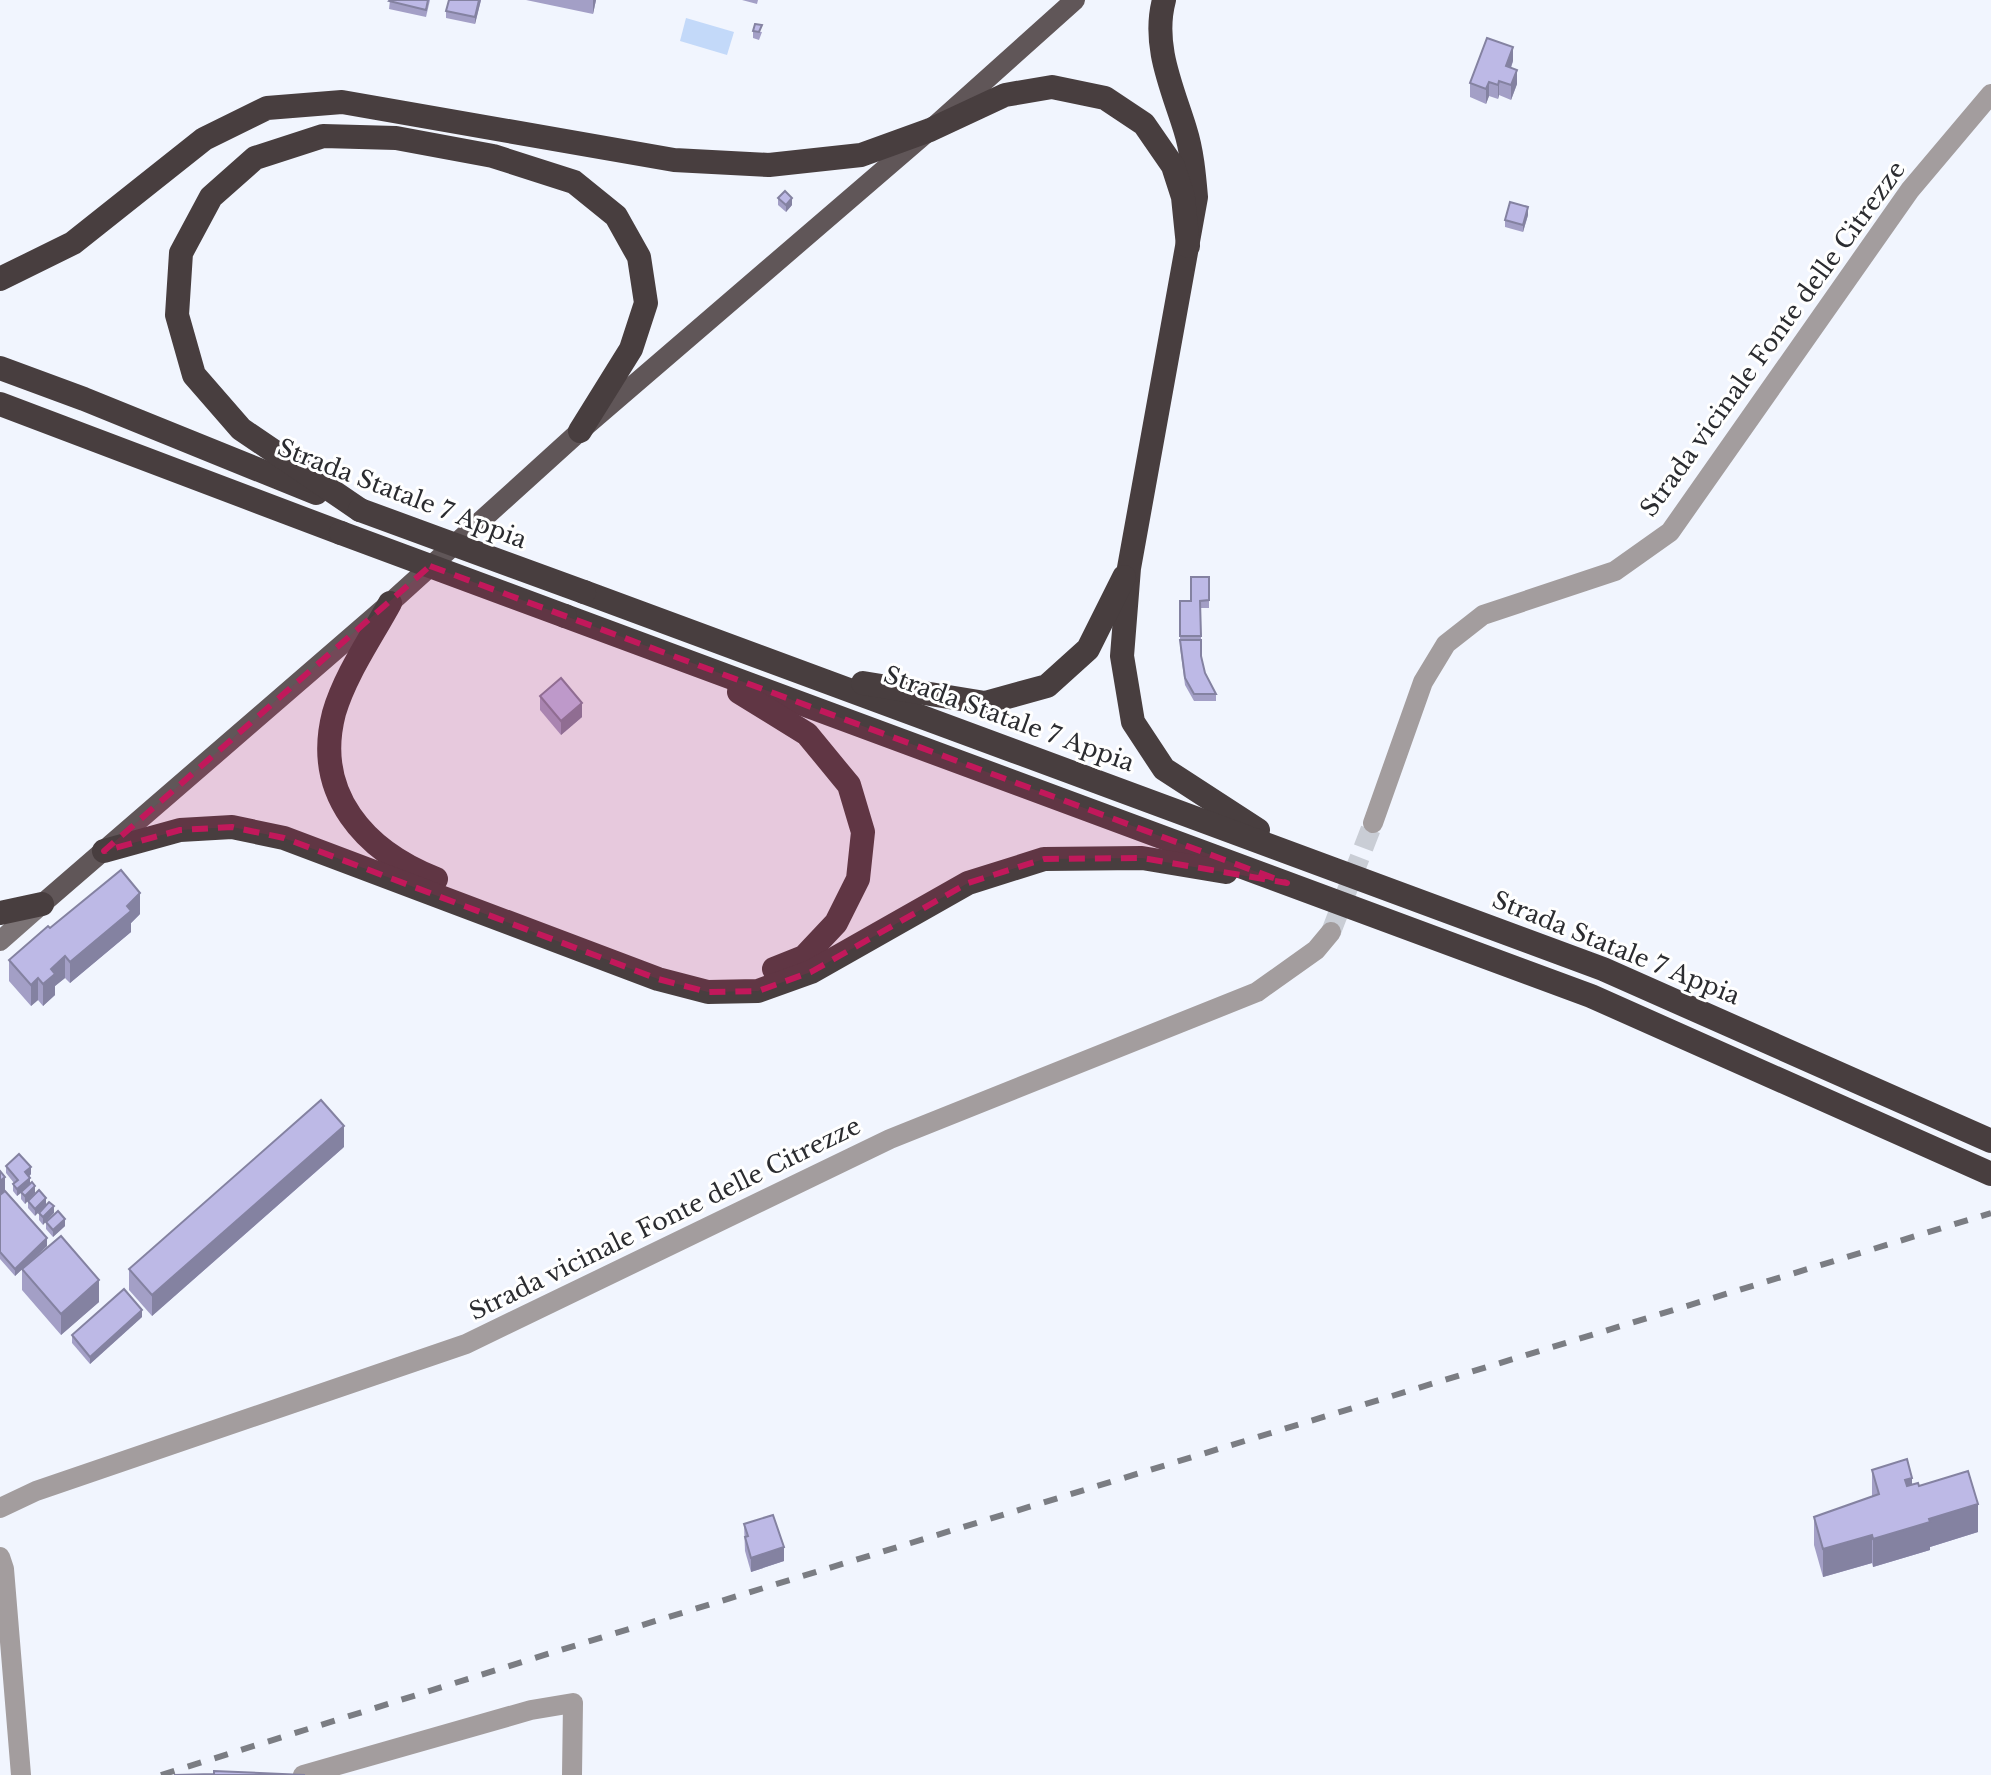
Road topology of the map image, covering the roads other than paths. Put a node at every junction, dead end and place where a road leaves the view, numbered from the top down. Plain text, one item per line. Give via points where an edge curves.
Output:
1 (1075, 0) edge
2 (1164, 0) edge
3 (1991, 94) edge
4 (930, 130) junction
5 (1188, 246) junction
6 (0, 279) edge
7 (0, 368) edge
8 (0, 405) edge
9 (580, 431) junction
10 (360, 510) junction
11 (1129, 568) junction
12 (390, 603) junction
13 (693, 663) junction
14 (803, 672) junction
15 (1373, 823) tunnel mouth
16 (104, 851) junction
17 (1297, 855) junction
18 (1287, 883) junction
19 (42, 904) junction
20 (0, 913) edge
21 (1331, 932) tunnel mouth
22 (0, 941) edge
23 (1991, 1141) edge
24 (1991, 1174) edge
25 (0, 1508) edge
26 (0, 1557) edge
27 (21, 1775) edge
28 (303, 1775) edge
29 (572, 1775) edge

1 - 4 main road
2 - 5 highway via 1164,67 1194,164 1196,197
3 - 15 street, Strada vicinale Fonte delle Citrezze via 1910,190 1670,532 1615,571 1483,615 1446,644 1423,682
4 - 5 highway via 1005,95 1052,87 1105,98 1144,124 1173,166 1183,197
4 - 6 highway via 861,155 769,165 674,160 342,102 267,108 204,139 73,243
4 - 9 main road
5 - 11 highway
7 - 10 highway, Strada Statale 7 Appia
8 - 13 highway, bridge
9 - 10 highway via 631,349 646,303 639,257 616,216 574,182 493,156 396,138 323,136 255,158 211,197 181,253 177,315 194,375 241,429
9 - 12 main road
10 - 14 highway, Strada Statale 7 Appia, bridge
11 - 14 highway via 1088,649 1047,686 985,703
11 - 17 highway via 1122,656 1133,722 1164,769
12 - 13 highway via 335,711 327,749 335,787 351,821 383,852 523,913 661,965 710,978 755,976 804,957 836,923 858,879 863,832 849,785 807,734
12 - 16 main road
13 - 18 highway
14 - 17 highway, Strada Statale 7 Appia
16 - 18 highway via 180,830 232,827 284,838 658,979 708,992 758,991 811,972 968,883 1044,859 1142,858
16 - 19 main road
17 - 23 highway, Strada Statale 7 Appia via 1603,969
18 - 24 highway via 1591,996
19 - 20 highway
19 - 22 main road
21 - 25 street, Strada vicinale Fonte delle Citrezze via 1316,950 1257,992 890,1139 466,1344 36,1491
26 - 27 street
28 - 29 street via 531,1710 573,1703

